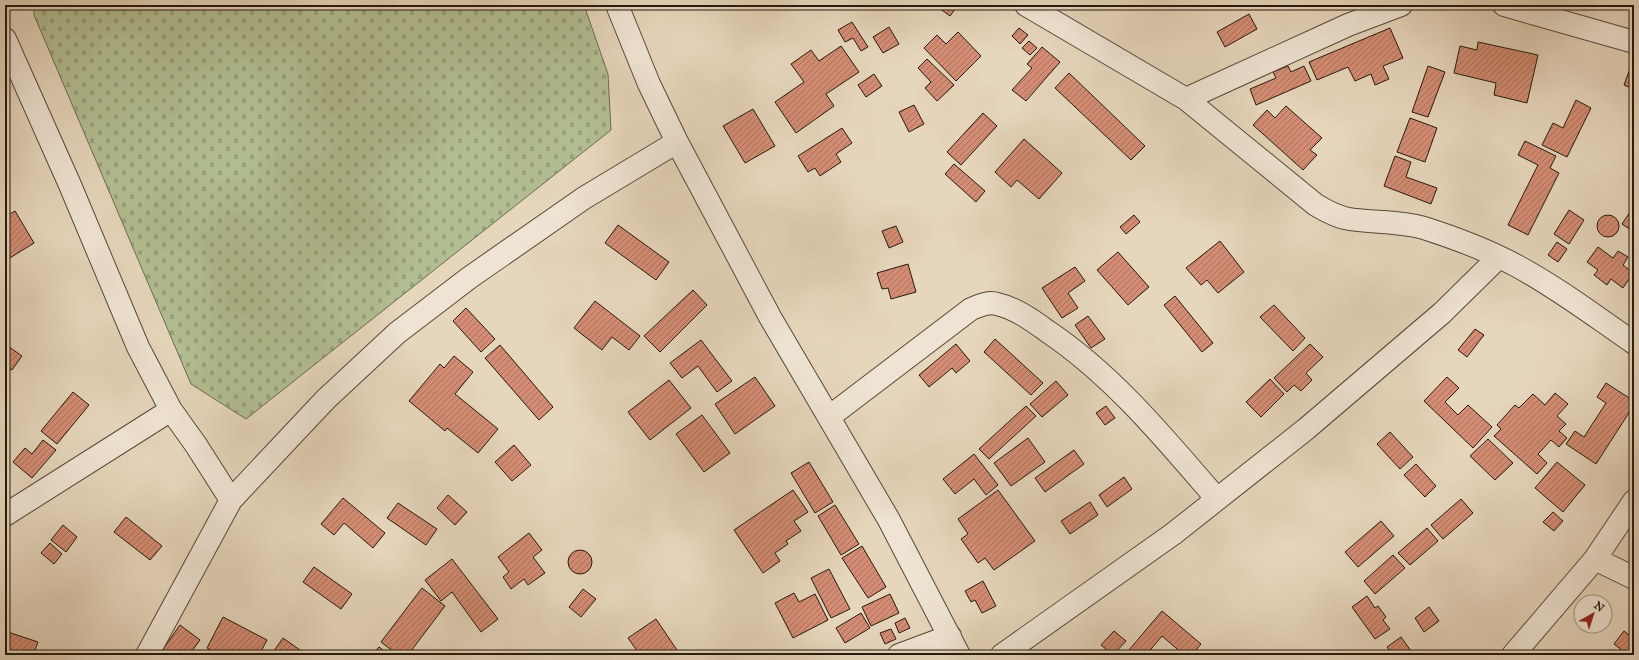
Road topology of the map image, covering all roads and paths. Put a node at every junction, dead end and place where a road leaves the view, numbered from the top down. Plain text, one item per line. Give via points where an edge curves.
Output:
1 (617, 5) edge
2 (1026, 5) edge
3 (1400, 5) edge
4 (1504, 5) edge
5 (5, 39) edge
6 (1634, 42) edge
7 (1186, 100) junction
8 (677, 142) junction
9 (1499, 257) junction
10 (1634, 343) edge
11 (171, 410) junction
12 (829, 417) junction
13 (1217, 499) junction
14 (231, 500) junction
15 (1634, 501) edge
16 (5, 515) edge
17 (1595, 559) junction
18 (1634, 578) edge
19 (955, 646) edge
20 (147, 655) edge
21 (899, 655) edge
22 (1002, 655) edge
23 (1513, 655) edge

1 - 8 street via 649,84
2 - 7 street
3 - 7 street via 1348,25
4 - 6 street
5 - 11 street via 138,347
7 - 9 street via 1316,205 1332,214 1426,228
8 - 12 street via 770,317
8 - 14 street via 584,198 469,278 397,333 326,399
9 - 10 street via 1570,298
9 - 13 street via 1442,313 1306,429
11 - 14 street
11 - 16 street
12 - 13 street via 970,309 996,303 1026,316 1068,345 1111,382
12 - 19 street via 889,520
13 - 22 street via 1173,534
14 - 20 street
15 - 17 street
17 - 18 street
17 - 23 street
19 - 21 street

